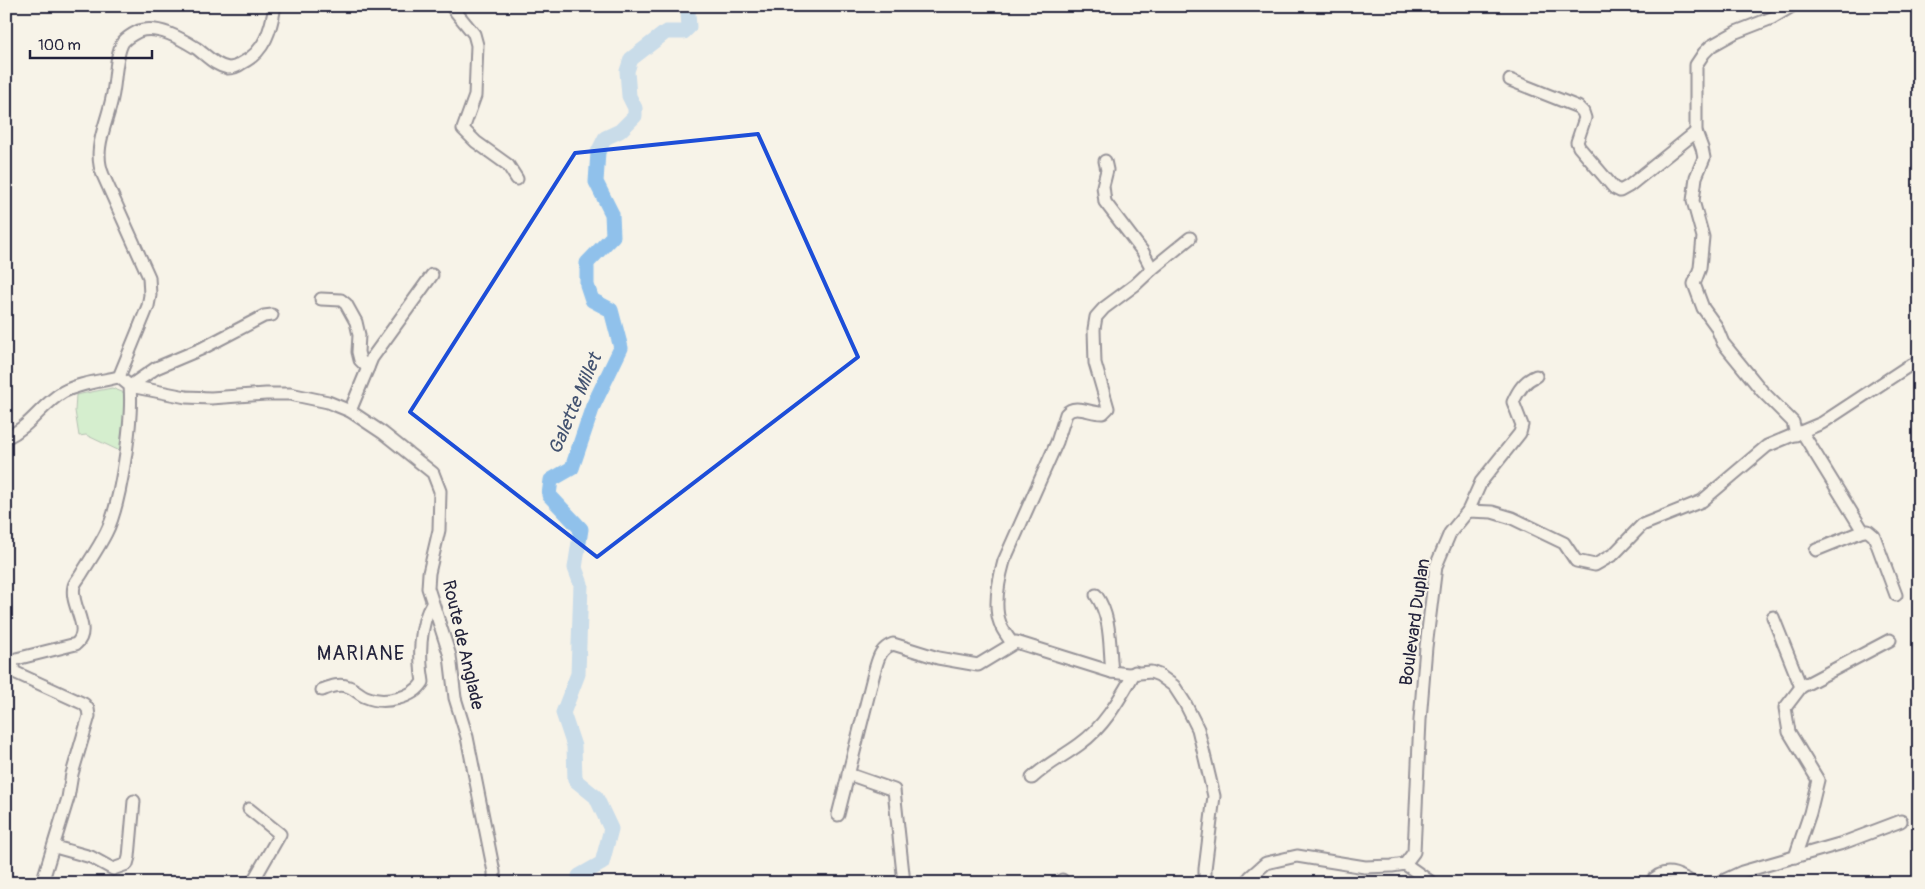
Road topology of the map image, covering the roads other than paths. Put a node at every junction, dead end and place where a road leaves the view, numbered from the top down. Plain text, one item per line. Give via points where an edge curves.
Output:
1 (274, 6) edge
2 (451, 6) edge
3 (1792, 6) edge
4 (1510, 80) dead end
5 (1696, 132) junction
6 (1105, 161) dead end
7 (517, 179) dead end
8 (1190, 238) dead end
9 (1152, 269) junction
10 (432, 275) dead end
11 (321, 299) dead end
12 (272, 315) dead end
13 (1919, 362) edge
14 (368, 368) junction
15 (1536, 376) dead end
16 (119, 377) junction
17 (130, 386) junction
18 (350, 411) junction
19 (1799, 434) junction
20 (6, 438) edge
21 (1468, 511) junction
22 (1863, 531) junction
23 (1816, 550) dead end
24 (1096, 595) dead end
25 (1896, 595) dead end
26 (432, 604) junction
27 (1773, 617) dead end
28 (1890, 640) dead end
29 (1012, 643) junction
30 (9, 662) edge
31 (1112, 672) junction
32 (1135, 672) junction
33 (1801, 687) junction
34 (322, 690) dead end
35 (848, 774) junction
36 (1032, 778) dead end
37 (134, 801) dead end
38 (250, 809) dead end
39 (838, 815) dead end
40 (1902, 821) dead end
41 (55, 846) junction
42 (1795, 857) junction
43 (1405, 864) junction
44 (42, 883) edge
45 (252, 883) edge
46 (494, 883) edge
47 (904, 883) edge
48 (1206, 883) edge
49 (1248, 883) edge
50 (1432, 883) edge
51 (1650, 883) edge
52 (1693, 883) edge
53 (1718, 883) edge

1 - 16 street via 271,26 261,49 236,66 228,68 214,63 184,41 153,30 132,34 120,49 98,159 149,277 150,295
2 - 7 street via 474,34 477,45 475,96 463,129 508,165
3 - 5 street via 1722,39 1704,53 1696,65
4 - 5 street via 1578,107 1583,112 1585,118 1577,142 1579,148 1614,188 1620,190
5 - 19 street via 1704,158 1696,177 1693,201 1703,237 1700,268 1694,284 1703,308 1723,343 1762,391 1793,422
6 - 9 street via 1104,202 1143,252
8 - 9 street
9 - 29 street via 1096,317 1095,363 1108,408 1103,414 1076,409 1066,414 1054,450 1004,561 998,612 999,622
10 - 14 street via 378,349
11 - 14 street via 341,300 346,304 356,322 360,360
12 - 17 street via 156,368
13 - 19 street
14 - 18 street
15 - 21 street, Boulevard Duplan via 1517,392 1513,402 1522,425 1520,433 1481,482
16 - 17 street
16 - 20 street via 63,392 22,429
17 - 18 street, Route de Anglade via 186,397 290,394 328,402
17 - 30 street via 131,404 114,510 107,532 74,586 83,628 80,641
18 - 26 street, Route de Anglade via 433,474 440,491 439,530 429,573
19 - 21 street via 1767,446 1702,501 1642,524 1614,554 1595,564 1576,561 1564,543 1512,518 1492,512
19 - 22 street
21 - 43 street, Boulevard Duplan via 1450,533 1436,566 1420,720 1414,852
22 - 23 street
22 - 25 street via 1872,534 1877,542
24 - 31 street via 1106,615
26 - 34 street via 422,628 423,682 419,689 385,700 365,697 348,686 334,685
26 - 46 street, Route de Anglade via 450,656 455,698 467,737
27 - 33 street
28 - 33 street
29 - 31 street via 1021,643
29 - 35 street via 978,665 938,658 893,644 884,648 879,654
30 - 41 street via 14,672 84,704 88,709 89,716
31 - 32 street
32 - 36 street via 1104,721 1080,744
32 - 48 street via 1151,672 1174,686 1198,728 1214,796
33 - 42 street via 1784,708 1789,732 1818,780
35 - 39 street
35 - 47 street via 894,790
37 - 41 street via 127,864 113,869 91,857
38 - 45 street via 280,834
40 - 42 street
41 - 44 street
42 - 53 street via 1742,872
43 - 49 street via 1365,867 1297,856 1266,863 1250,877
43 - 50 street
51 - 52 street via 1659,875 1676,873

